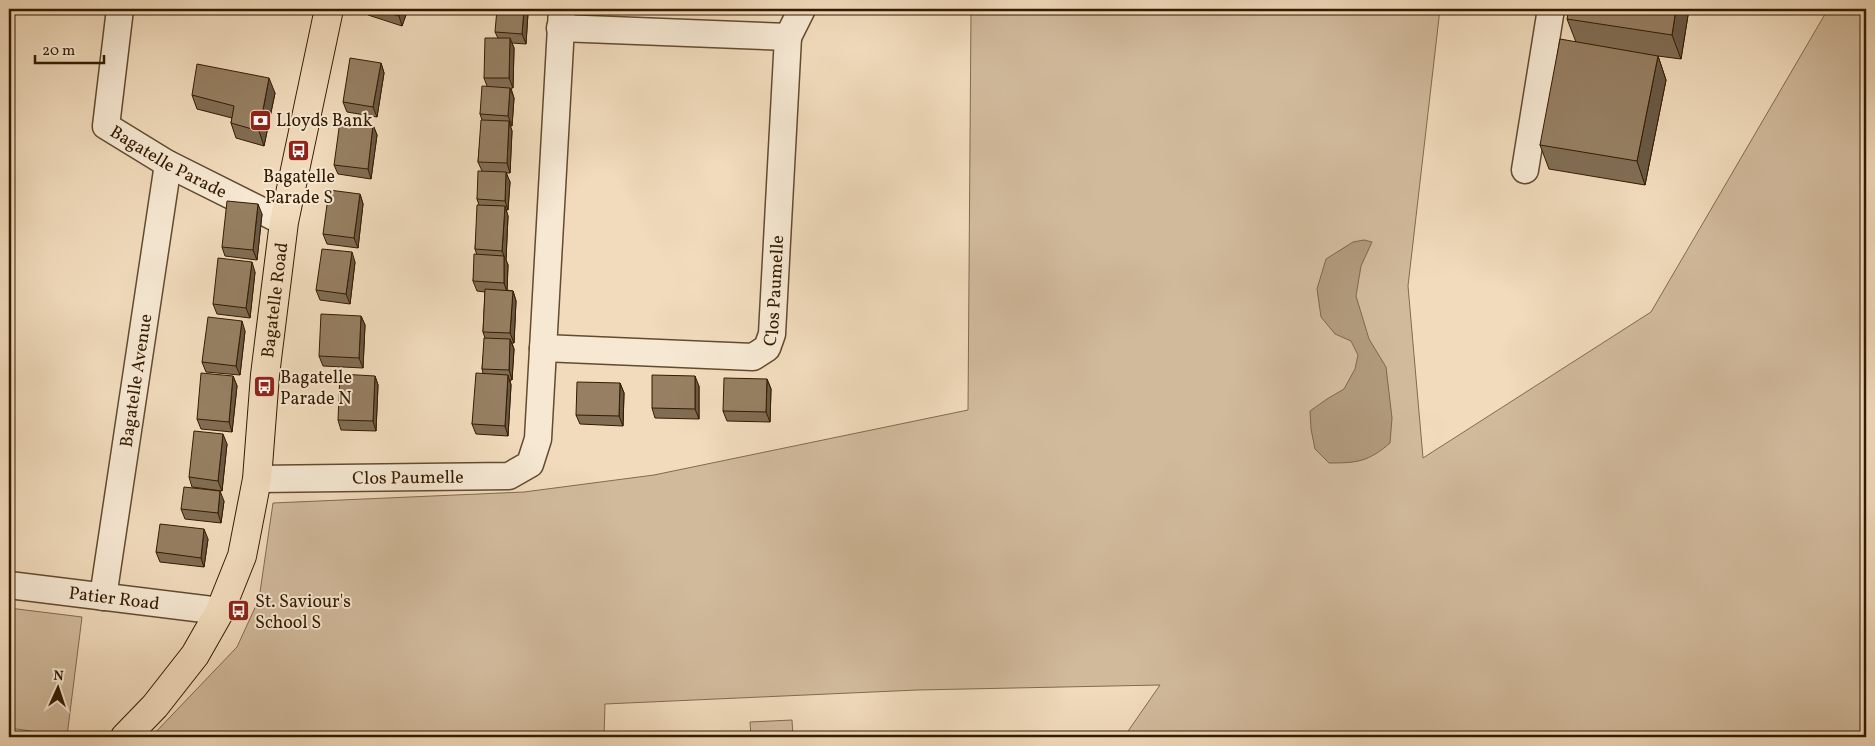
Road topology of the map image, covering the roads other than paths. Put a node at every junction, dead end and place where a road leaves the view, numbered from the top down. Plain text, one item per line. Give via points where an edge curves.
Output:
1 (120, 9) edge
2 (329, 9) edge
3 (802, 9) edge
4 (1551, 9) edge
5 (561, 18) edge
6 (788, 37) junction
7 (168, 164) junction
8 (1525, 170) dead end
9 (284, 222) junction
10 (543, 348) junction
11 (257, 479) junction
12 (9, 585) edge
13 (102, 597) junction
14 (220, 611) junction
15 (125, 737) edge

1 - 7 street, Bagatelle Parade via 106,126
2 - 9 main road, Bagatelle Road
3 - 6 street, Clos Paumelle
4 - 8 street
5 - 6 street, Clos Paumelle
5 - 10 street, Clos Paumelle
6 - 10 street, Clos Paumelle via 772,334 767,348 753,356
7 - 9 street, Bagatelle Parade
7 - 13 street, Bagatelle Avenue
9 - 11 main road, Bagatelle Road via 265,375
10 - 11 street, Clos Paumelle via 538,439 530,464 509,476
11 - 14 main road, Bagatelle Road via 242,556
12 - 13 street, Patier Road
13 - 14 street, Patier Road
14 - 15 main road, Bagatelle Road via 195,655 155,706

